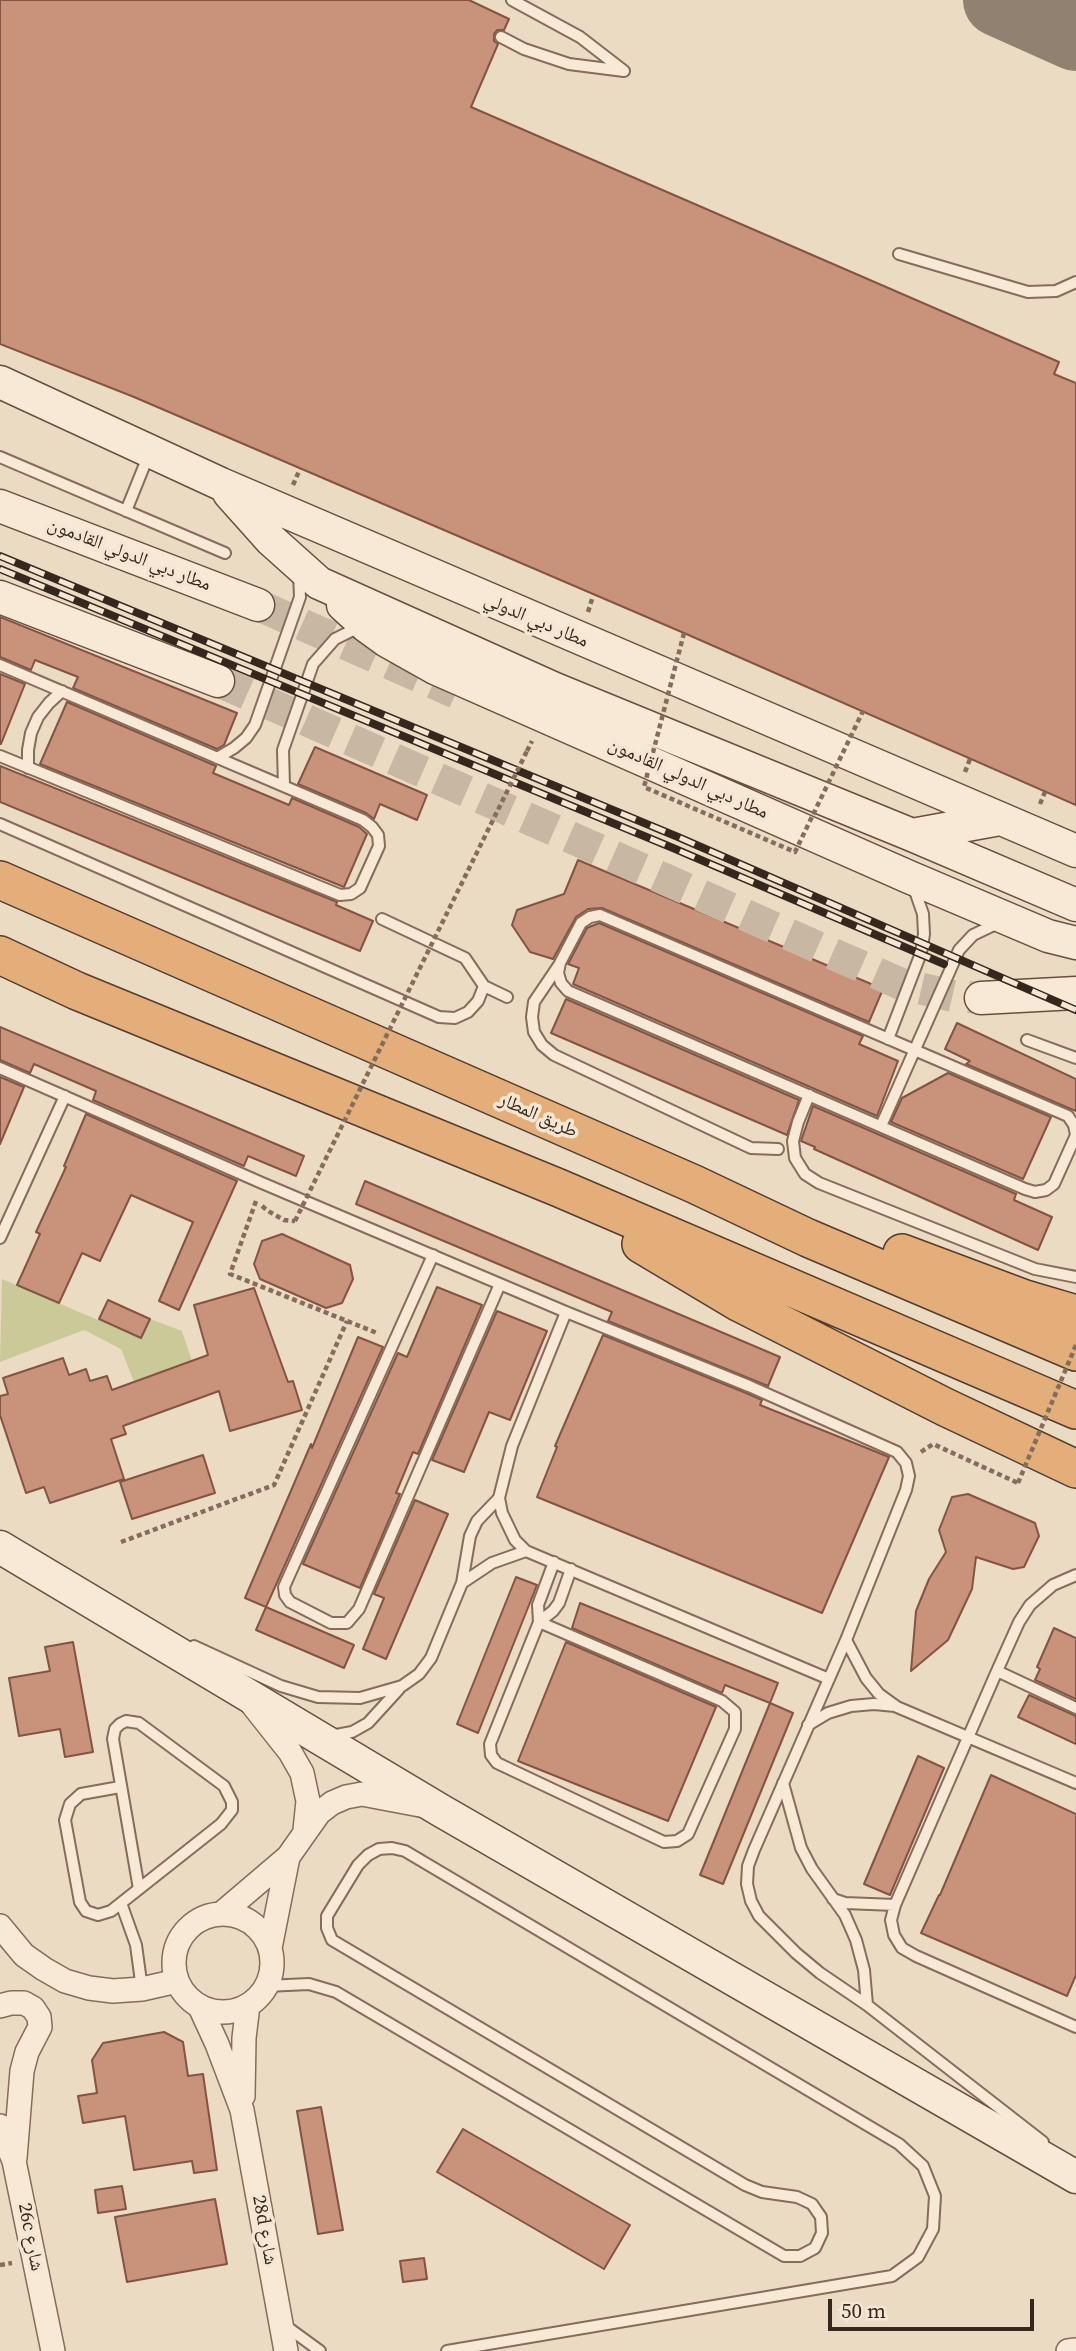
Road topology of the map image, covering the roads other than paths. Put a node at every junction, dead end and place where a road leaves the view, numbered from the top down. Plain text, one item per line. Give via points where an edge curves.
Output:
1 (512, 0) edge
2 (501, 37) dead end
3 (899, 254) dead end
4 (1076, 282) edge
5 (0, 382) edge
6 (150, 452) junction
7 (0, 457) edge
8 (221, 484) junction
9 (0, 506) edge
10 (126, 511) junction
11 (225, 553) dead end
12 (308, 574) junction
13 (0, 597) edge
14 (258, 605) tunnel mouth
15 (365, 625) junction
16 (0, 665) edge
17 (218, 681) tunnel mouth
18 (62, 691) junction
19 (0, 756) edge
20 (217, 758) junction
21 (28, 768) junction
22 (284, 786) junction
23 (1000, 819) junction
24 (0, 824) edge
25 (904, 832) junction
26 (1076, 851) edge
27 (909, 877) junction
28 (0, 880) edge
29 (1076, 905) edge
30 (382, 919) dead end
31 (1003, 925) junction
32 (1076, 943) edge
33 (0, 955) edge
34 (1076, 959) edge
35 (561, 962) junction
36 (484, 986) junction
37 (1076, 993) edge
38 (507, 997) dead end
39 (981, 998) tunnel mouth
40 (888, 1039) junction
41 (1027, 1040) dead end
42 (915, 1050) junction
43 (1076, 1058) edge
44 (0, 1068) edge
45 (65, 1096) junction
46 (810, 1096) junction
47 (881, 1126) junction
48 (778, 1149) dead end
49 (559, 1188) junction
50 (0, 1238) edge
51 (808, 1238) junction
52 (433, 1255) junction
53 (1076, 1277) edge
54 (500, 1284) junction
55 (566, 1312) junction
56 (1076, 1314) edge
57 (1076, 1352) edge
58 (1076, 1410) edge
59 (1076, 1469) edge
60 (499, 1498) junction
61 (0, 1547) edge
62 (526, 1551) junction
63 (554, 1562) junction
64 (571, 1570) junction
65 (1076, 1575) edge
66 (462, 1583) junction
67 (129, 1622) junction
68 (539, 1622) junction
69 (846, 1640) junction
70 (997, 1671) junction
71 (829, 1679) junction
72 (402, 1686) junction
73 (240, 1690) junction
74 (898, 1707) junction
75 (1076, 1708) edge
76 (808, 1725) junction
77 (314, 1735) junction
78 (968, 1737) junction
79 (783, 1783) junction
80 (1076, 1783) edge
81 (120, 1787) junction
82 (440, 1810) junction
83 (305, 1830) junction
84 (288, 1857) junction
85 (139, 1889) junction
86 (833, 1899) junction
87 (121, 1903) junction
88 (895, 1905) junction
89 (221, 1914) junction
90 (0, 1926) edge
91 (270, 1948) junction
92 (177, 1982) junction
93 (266, 1986) junction
94 (142, 1989) junction
95 (248, 2005) junction
96 (867, 2005) junction
97 (0, 2006) edge
98 (200, 2007) junction
99 (1076, 2027) edge
100 (242, 2110) junction
101 (0, 2126) edge
102 (14, 2161) junction
103 (1076, 2168) edge
104 (1076, 2178) edge
105 (281, 2322) junction
106 (1076, 2350) edge
107 (53, 2351) edge
108 (286, 2351) edge
109 (320, 2351) edge
110 (447, 2351) edge
111 (1068, 2351) edge

1 - 2 lane via 580,37 624,71 569,64
3 - 4 lane via 1028,292 1056,291
5 - 6 main road, مطار دبي الدولي
6 - 8 main road, مطار دبي الدولي
6 - 10 lane
7 - 10 lane
8 - 12 main road, مطار دبي الدولي القادمون
8 - 23 main road, مطار دبي الدولي
9 - 14 main road, مطار دبي الدولي القادمون
10 - 11 lane
12 - 15 main road, مطار دبي الدولي القادمون
12 - 20 lane via 300,581 300,597 255,725 246,738
12 - 25 main road, مطار دبي الدولي القادمون via 555,689
13 - 17 main road
15 - 22 lane via 335,639 313,664 283,750
15 - 27 main road, مطار دبي الدولي القادمون via 435,668
16 - 18 lane
18 - 20 lane
18 - 21 lane via 38,717 31,733
19 - 21 lane
20 - 22 lane
21 - 22 lane via 330,892 351,894 360,888 379,846 378,835 363,820
23 - 25 main road
23 - 26 main road, مطار دبي الدولي
24 - 36 lane via 439,1017 468,1012
25 - 29 main road
27 - 31 main road, مطار دبي الدولي القادمون
27 - 40 lane via 923,914 924,934
28 - 51 highway, طريق المطار
30 - 36 lane via 465,958
31 - 32 main road, مطار دبي الدولي القادمون
31 - 34 main road, مطار دبي الدولي القادمون
31 - 42 lane via 991,925 973,935 959,950
33 - 49 highway via 77,991
35 - 40 lane via 581,923 600,915
35 - 46 lane via 561,983 577,996
35 - 48 lane via 534,1002 533,1025 541,1045 751,1148
36 - 38 lane
37 - 39 main road
40 - 42 lane
41 - 43 lane
42 - 47 lane
42 - 47 lane via 1068,1116 1076,1135 1072,1145 1054,1184 1035,1192
44 - 45 lane
45 - 50 lane
45 - 52 lane
46 - 47 lane
46 - 53 lane via 793,1141 795,1158 805,1174 1035,1269
49 - 58 highway
49 - 59 highway via 648,1249 740,1303
51 - 56 highway via 878,1245
51 - 57 highway, طريق المطار
52 - 54 lane
52 - 54 lane via 285,1587 289,1602 331,1623 347,1623 359,1609
54 - 55 lane
55 - 60 lane via 512,1446
55 - 69 lane via 897,1452 906,1463 906,1490
60 - 62 lane via 507,1527
60 - 66 lane via 477,1521 470,1536
61 - 67 main road
62 - 63 lane
62 - 66 lane via 492,1563
63 - 64 lane
63 - 68 lane via 538,1605
64 - 68 lane via 559,1603
64 - 71 lane
65 - 70 lane via 1053,1585 1030,1605
66 - 72 lane via 431,1658
67 - 72 lane via 318,1697 349,1699
67 - 73 main road
68 - 68 lane via 490,1744 491,1755 497,1763 664,1842 688,1834 735,1729 735,1712 722,1701
69 - 71 lane
69 - 74 lane via 866,1678
70 - 75 lane
70 - 78 lane
71 - 76 lane
72 - 77 lane via 368,1723 352,1732
73 - 77 main road
73 - 83 street via 302,1773 308,1801
74 - 76 lane via 851,1706
74 - 78 lane
76 - 79 lane
77 - 82 main road
78 - 80 lane
78 - 88 lane
79 - 86 lane via 802,1848
79 - 96 lane via 748,1866 751,1901 796,1953
81 - 85 lane
81 - 85 lane via 113,1734 120,1724 133,1721 224,1786 232,1802 232,1811 221,1824
81 - 87 lane via 81,1794 70,1804 65,1820 83,1907 98,1916
82 - 83 street via 362,1794 332,1803
82 - 104 main road
83 - 84 street
84 - 89 street
84 - 91 street
85 - 87 lane
86 - 88 lane
86 - 96 lane via 856,1940
87 - 94 lane via 136,1945
88 - 99 lane via 892,1928 902,1948
89 - 91 street via 234,1915 256,1927
89 - 92 street via 192,1925 182,1937 175,1951
90 - 94 street via 24,1955 65,1980 113,1991
91 - 93 street via 272,1968
92 - 94 street
92 - 98 street
93 - 95 street
93 - 110 lane via 309,1984 336,1992 784,2256 800,2256 815,2248 822,2233 821,2217 812,2204 745,2185 332,1940 327,1916 358,1865 379,1849 405,1851 899,2144 923,2166 935,2196 933,2229 918,2257 892,2276
95 - 98 street via 219,2012
95 - 100 street, 28d شارع
96 - 103 lane
97 - 102 street via 24,2003 33,2008 40,2026 22,2071
98 - 100 street, 28d شارع
100 - 105 street, 28d شارع
101 - 102 street, 26c شارع
102 - 107 street, 26c شارع
105 - 108 street, 28d شارع
105 - 109 lane
106 - 111 street

